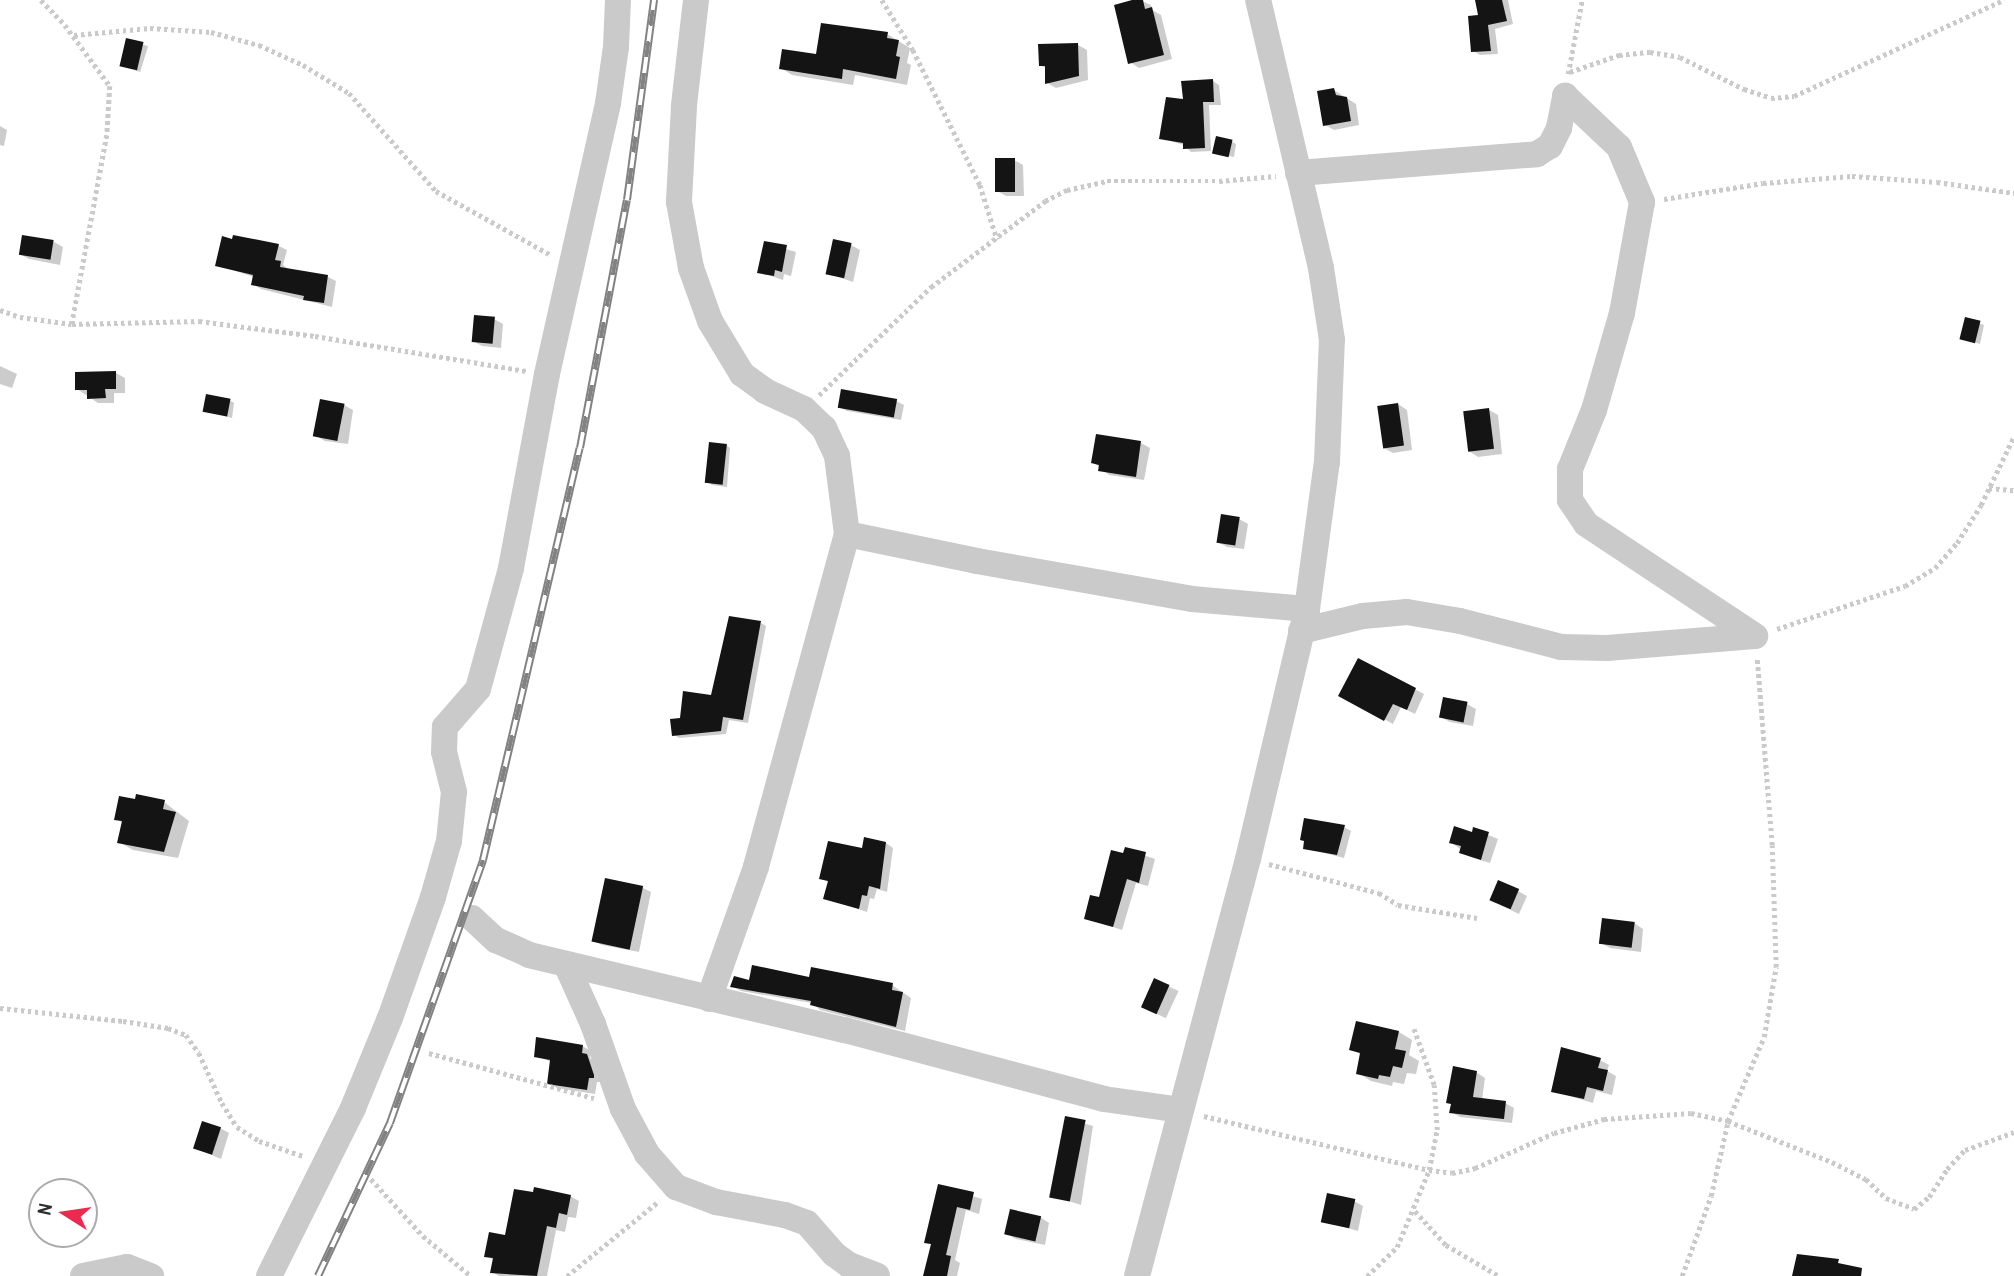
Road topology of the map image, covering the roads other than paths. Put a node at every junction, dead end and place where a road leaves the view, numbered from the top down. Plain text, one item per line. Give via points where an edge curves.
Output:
1 (618, 0) edge
2 (696, 0) edge
3 (1258, 0) edge
4 (1298, 173) junction
5 (847, 534) junction
6 (1304, 620) junction
7 (472, 918) dead end
8 (566, 964) junction
9 (709, 999) junction
10 (1180, 1110) junction
11 (83, 1276) edge
12 (151, 1276) edge
13 (269, 1276) edge
14 (877, 1276) edge
15 (1137, 1276) edge

1 - 13 street via 608,103 547,374 511,568 482,680 473,698 445,727 444,752 454,792 449,841 390,1017 327,1163
2 - 5 street via 679,202 691,268 710,321 742,374 804,409 824,428 836,456
3 - 4 street
4 - 6 street via 1321,268 1332,340 1328,449
4 - 6 street via 1537,154 1550,146 1559,128 1567,84 1619,147 1642,202 1622,313 1594,410 1570,469 1570,500 1595,531 1755,636 1607,648 1561,647 1407,612
5 - 6 street
5 - 9 street via 756,867
6 - 10 street via 1248,859
7 - 8 street via 496,940 528,955
8 - 9 street
8 - 14 street via 623,1109 647,1154 676,1187 716,1202 807,1223 834,1254
9 - 10 street via 1104,1099
10 - 15 street
11 - 12 street via 127,1268

